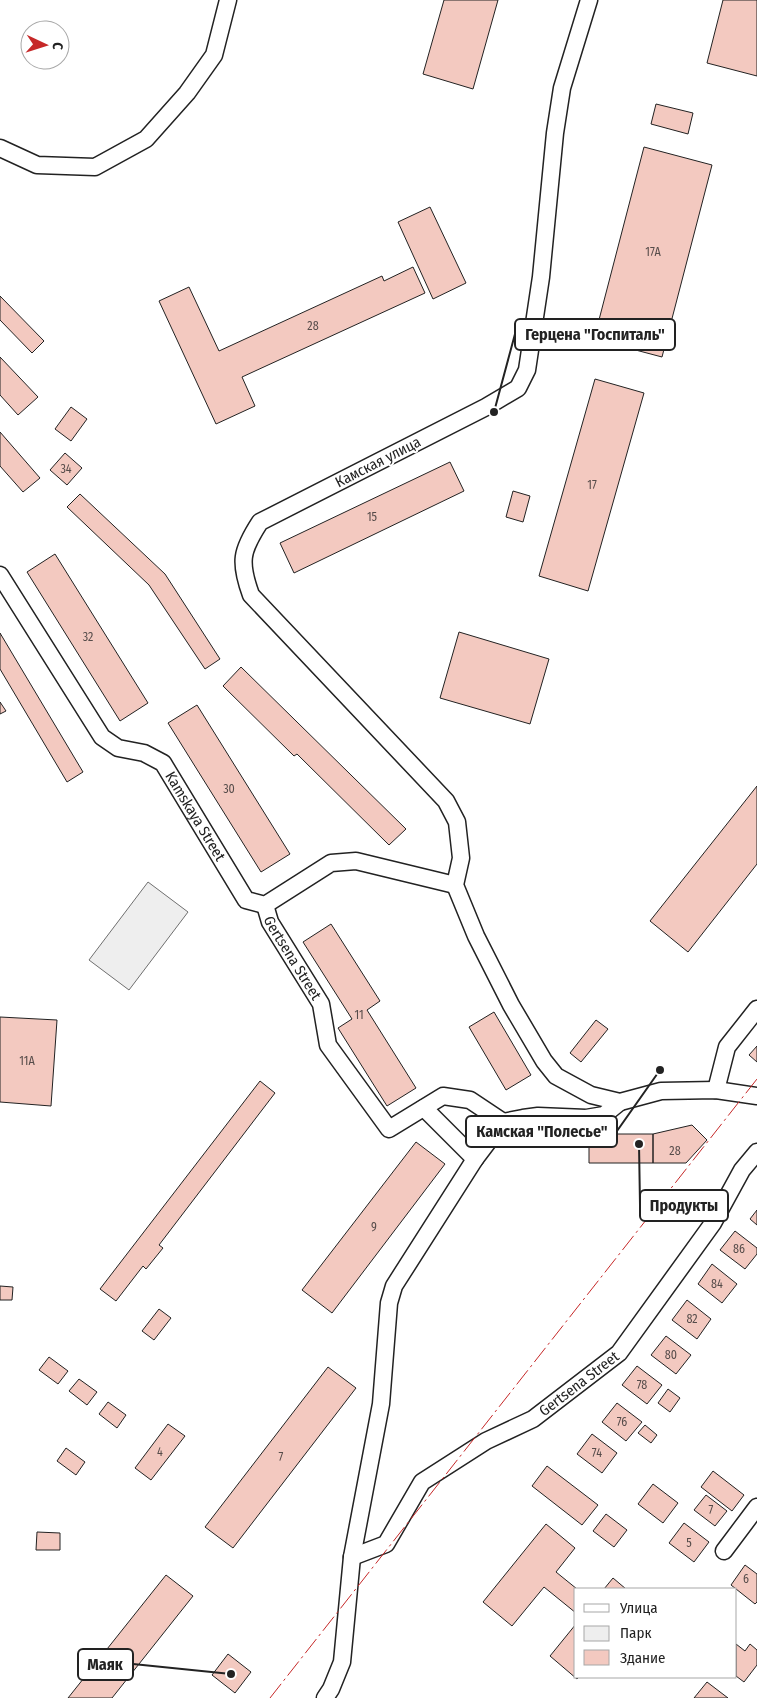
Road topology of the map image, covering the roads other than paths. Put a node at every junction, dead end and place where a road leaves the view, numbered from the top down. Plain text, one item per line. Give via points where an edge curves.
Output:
1 (228, 0) edge
2 (589, 0) edge
3 (0, 148) edge
4 (0, 576) edge
5 (455, 885) junction
6 (264, 905) junction
7 (757, 1009) edge
8 (716, 1090) junction
9 (757, 1096) edge
10 (620, 1102) junction
11 (424, 1108) junction
12 (503, 1122) junction
13 (757, 1152) edge
14 (475, 1159) junction
15 (757, 1507) edge
16 (724, 1551) dead end
17 (352, 1557) junction
18 (325, 1698) edge

1 - 3 street via 214,55 187,93 146,140 95,167 37,164
2 - 5 street via 562,88 541,277 527,370 518,388 260,522 247,542 243,560 251,595 446,802 457,822 461,858
4 - 6 street, Kamskaya Street via 102,737 118,748 144,752 163,762 246,900
5 - 6 street via 356,861 331,863
5 - 10 street via 510,1005 544,1061 556,1076 591,1096
6 - 11 street, Gertsena Street via 270,922 320,1004 328,1046 388,1129
7 - 8 street via 727,1047
8 - 9 street
8 - 10 street via 661,1090
10 - 12 street via 604,1115 586,1118 538,1116
11 - 12 street, Gertsena Street via 443,1096 470,1100
11 - 14 street
12 - 14 street
13 - 17 street, Gertsena Street via 742,1170 713,1223 619,1353 533,1419 486,1441 422,1482 386,1544
14 - 17 street via 394,1286 389,1303 381,1404
15 - 16 street
17 - 18 street via 342,1662

